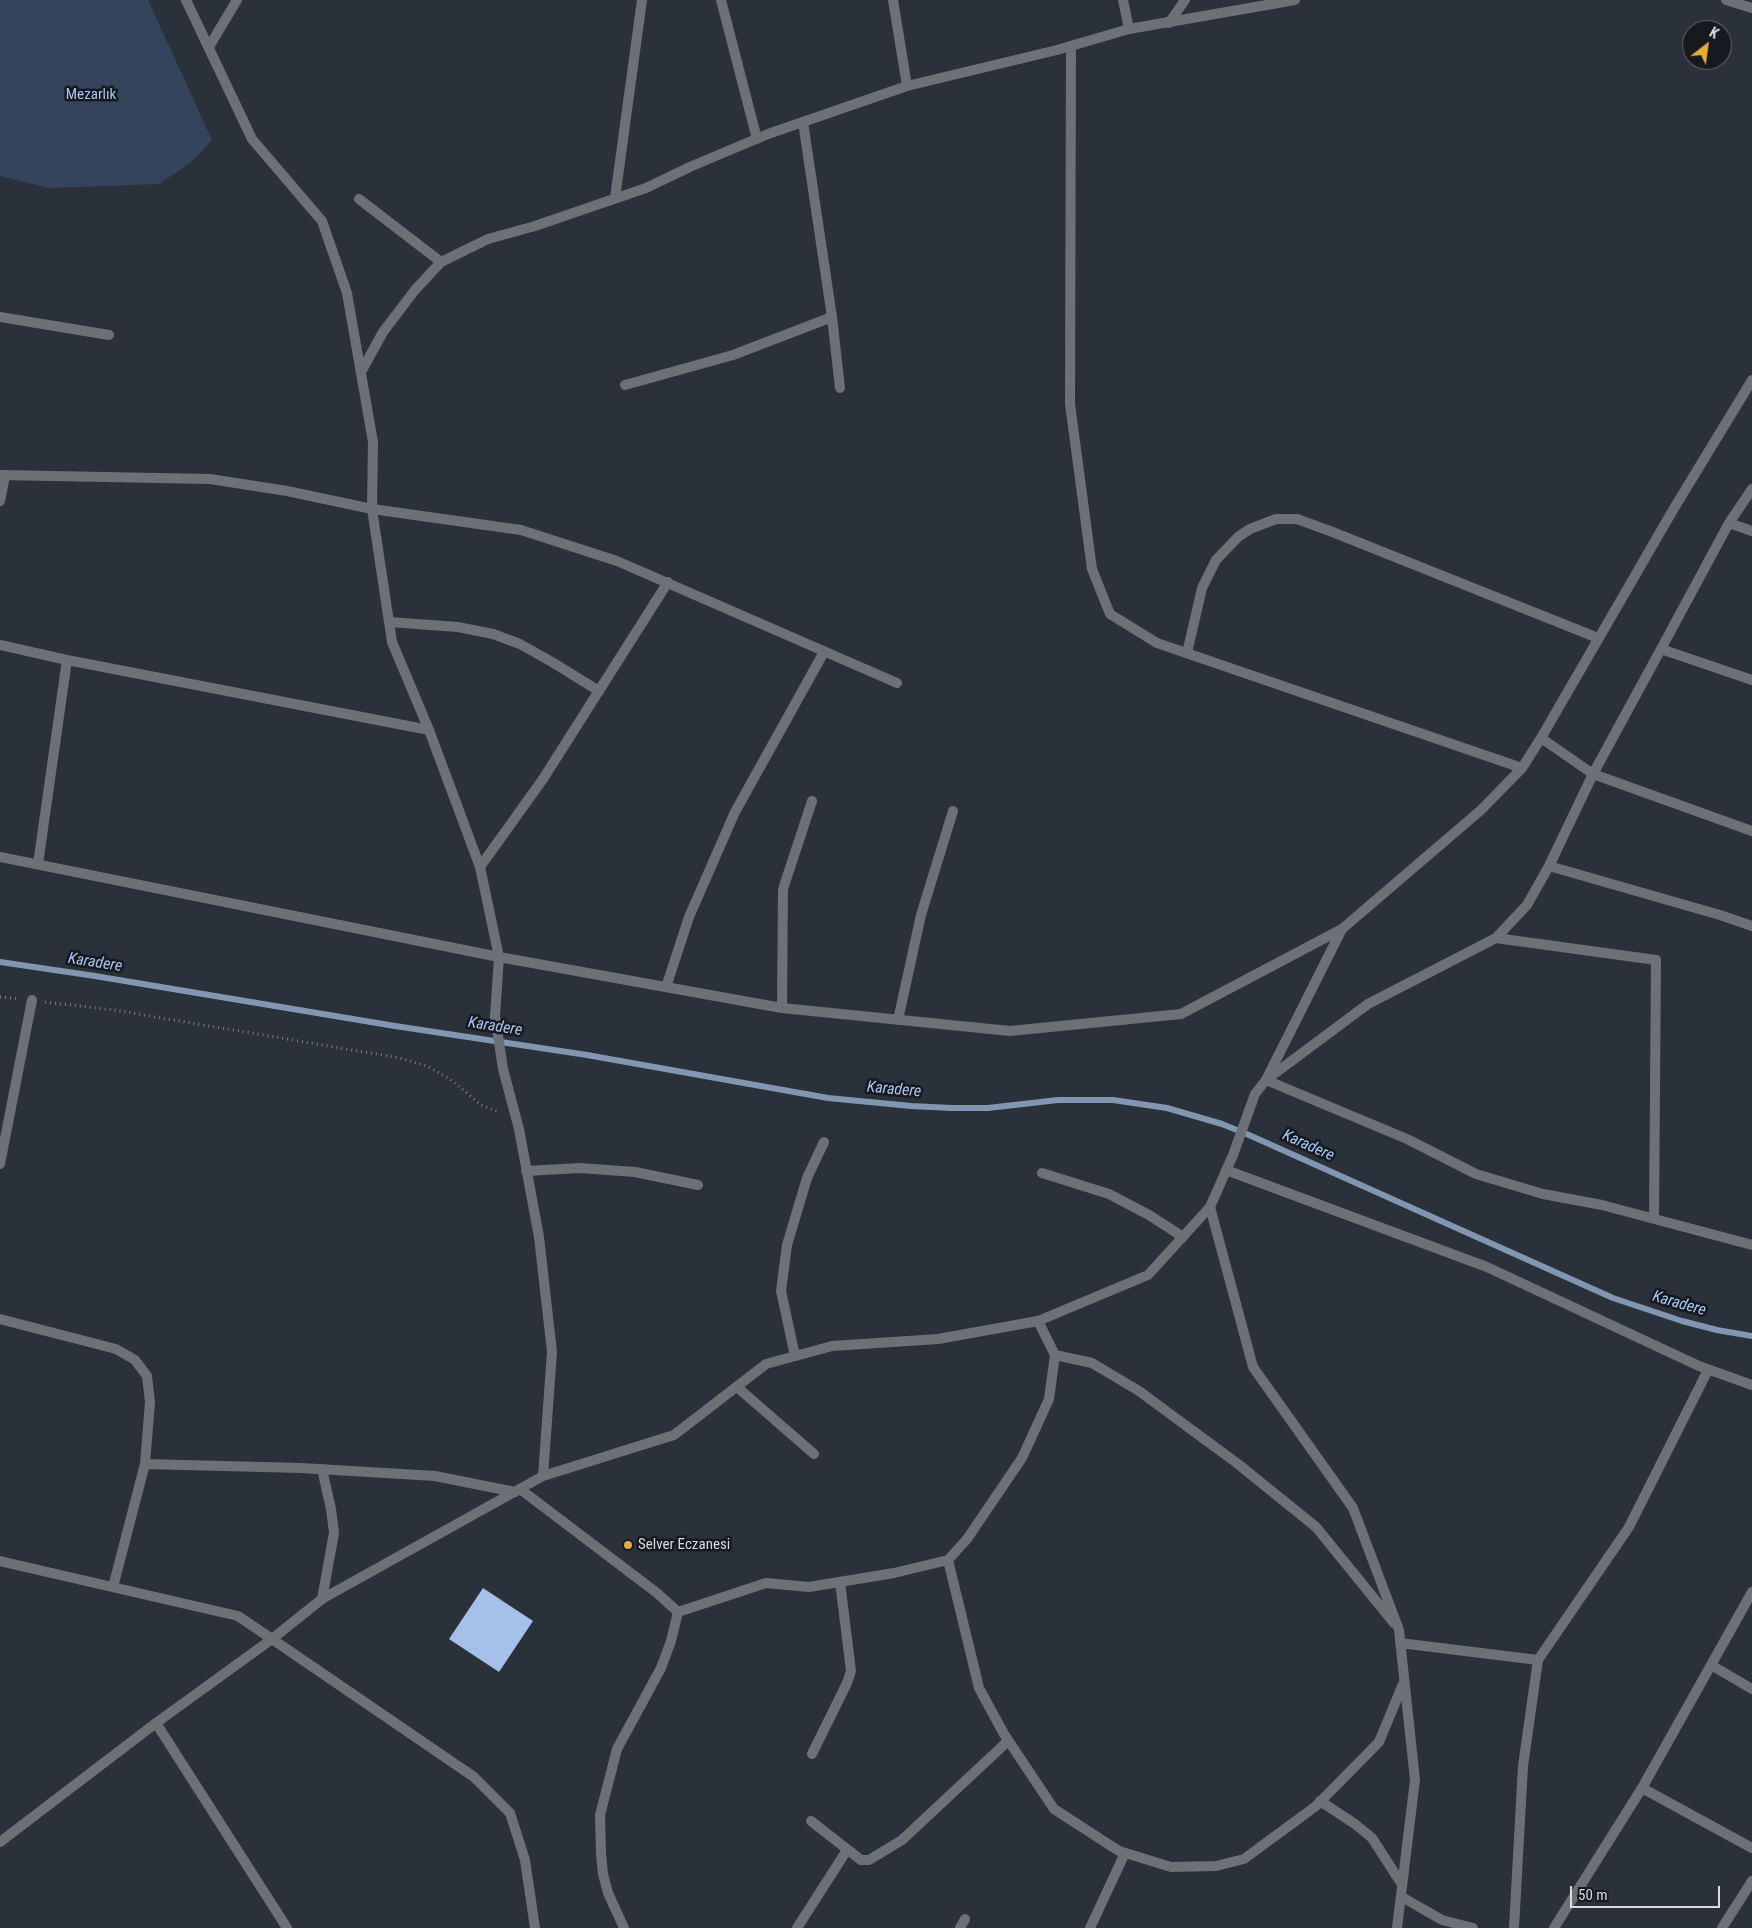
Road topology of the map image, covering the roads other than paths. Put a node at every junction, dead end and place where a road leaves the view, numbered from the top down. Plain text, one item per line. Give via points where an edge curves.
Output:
1 (186, 0) edge
2 (237, 0) edge
3 (642, 0) edge
4 (721, 0) edge
5 (893, 0) edge
6 (1123, 0) edge
7 (1185, 0) edge
8 (1295, 0) edge
9 (1726, 0) edge
10 (1752, 8) edge
11 (1169, 23) junction
12 (1129, 29) junction
13 (1071, 46) junction
14 (208, 48) junction
15 (907, 86) junction
16 (803, 122) junction
17 (757, 139) junction
18 (615, 198) junction
19 (359, 199) dead end
20 (441, 262) junction
21 (0, 317) edge
22 (832, 317) junction
23 (109, 335) dead end
24 (361, 372) junction
25 (1752, 380) edge
26 (626, 384) dead end
27 (840, 388) dead end
28 (3, 475) edge
29 (1752, 489) edge
30 (0, 501) edge
31 (372, 509) junction
32 (1729, 523) junction
33 (1752, 531) edge
34 (668, 582) junction
35 (389, 622) junction
36 (1598, 638) junction
37 (0, 645) edge
38 (1661, 649) junction
39 (824, 652) junction
40 (1186, 653) junction
41 (67, 660) junction
42 (1752, 680) edge
43 (897, 683) dead end
44 (599, 691) junction
45 (429, 730) junction
46 (1541, 738) junction
47 (1522, 768) junction
48 (1593, 774) junction
49 (812, 800) dead end
50 (953, 811) dead end
51 (1752, 831) edge
52 (0, 857) edge
53 (38, 864) junction
54 (1548, 866) junction
55 (480, 867) junction
56 (1752, 926) edge
57 (1342, 929) junction
58 (1496, 938) junction
59 (499, 957) junction
60 (666, 987) junction
61 (32, 1000) road end
62 (782, 1008) junction
63 (898, 1020) junction
64 (1266, 1080) junction
65 (824, 1142) dead end
66 (0, 1164) edge
67 (1226, 1170) junction
68 (526, 1171) junction
69 (1042, 1173) dead end
70 (698, 1185) dead end
71 (1210, 1207) junction
72 (1654, 1219) junction
73 (1183, 1237) junction
74 (1752, 1245) edge
75 (0, 1318) edge
76 (1038, 1321) junction
77 (1055, 1355) junction
78 (796, 1356) junction
79 (1708, 1370) junction
80 (1752, 1385) edge
81 (736, 1387) junction
82 (814, 1454) dead end
83 (145, 1464) junction
84 (322, 1469) junction
85 (544, 1476) junction
86 (517, 1491) junction
87 (948, 1560) junction
88 (0, 1561) edge
89 (840, 1582) junction
90 (113, 1587) junction
91 (1752, 1592) edge
92 (322, 1599) junction
93 (678, 1612) junction
94 (1399, 1630) junction
95 (272, 1639) junction
96 (1400, 1643) junction
97 (1538, 1660) junction
98 (1711, 1665) junction
99 (1404, 1683) junction
100 (1752, 1689) edge
101 (156, 1723) junction
102 (1008, 1741) junction
103 (812, 1754) dead end
104 (1642, 1788) junction
105 (1320, 1801) junction
106 (812, 1821) dead end
107 (0, 1842) edge
108 (1752, 1848) edge
109 (847, 1850) junction
110 (1125, 1853) junction
111 (1752, 1881) edge
112 (1402, 1883) junction
113 (1402, 1898) junction
114 (287, 1928) edge
115 (535, 1928) edge
116 (624, 1928) edge
117 (797, 1928) edge
118 (1090, 1928) edge
119 (1397, 1928) edge
120 (1473, 1928) edge
121 (1514, 1928) edge
122 (1554, 1928) edge
123 (1722, 1928) edge

1 - 14 street
2 - 14 street
3 - 18 street
4 - 17 street
5 - 15 street
6 - 12 street
7 - 11 street
8 - 11 street
9 - 10 street
11 - 12 street
12 - 13 street
13 - 15 street
13 - 40 street via 1070,404 1092,569 1110,614 1157,644
14 - 24 street via 252,139 322,221 347,293
15 - 16 street
16 - 17 street
16 - 22 street
17 - 18 street via 646,188
18 - 20 street via 488,239
19 - 20 street
20 - 24 street via 383,332
21 - 23 street
22 - 26 street via 733,355
22 - 27 street
24 - 31 street via 373,442
25 - 36 street
28 - 30 street
28 - 31 street via 210,480 287,491
29 - 32 street
31 - 34 street via 520,530 609,558
31 - 35 street
32 - 33 street
32 - 38 street
34 - 39 street
34 - 44 street
35 - 44 street via 458,627 493,634 520,644
35 - 45 street via 392,642
36 - 40 street via 1330,531 1297,519 1276,519 1238,537 1216,560 1202,588
36 - 46 street
37 - 41 street
38 - 42 street
38 - 48 street
39 - 43 street
39 - 60 street via 735,812 688,917
40 - 47 street
41 - 45 street
41 - 53 street
44 - 55 street via 543,779
45 - 55 street
46 - 47 street
46 - 48 street
47 - 57 street via 1481,810
48 - 51 street
48 - 54 street
49 - 62 street via 783,889
50 - 63 street via 921,916
52 - 53 street
53 - 59 street
54 - 56 street
54 - 58 street via 1527,905
55 - 59 street
57 - 63 street via 1181,1014 1010,1031
57 - 64 street
58 - 64 street via 1368,1004
58 - 72 street via 1656,960
59 - 60 street
59 - 68 street via 495,1016 503,1069
60 - 62 street
61 - 66 street
62 - 63 street
64 - 67 street via 1255,1094
64 - 72 street via 1407,1139 1476,1174 1543,1194
65 - 78 street via 807,1178 787,1245 781,1291
67 - 71 street
67 - 79 street via 1487,1267
68 - 70 street via 580,1168 635,1172
68 - 85 street via 539,1237 552,1352
69 - 73 street via 1108,1194
71 - 73 street
71 - 94 street via 1253,1367 1353,1508
72 - 74 street
73 - 76 street via 1148,1275
75 - 83 street via 116,1349 136,1360 147,1376 150,1402
76 - 77 street
76 - 78 street via 938,1339 832,1346
77 - 87 street via 1049,1399 1022,1458 968,1539
77 - 94 street via 1092,1363 1139,1390 1238,1464 1316,1527
78 - 81 street via 766,1364
79 - 80 street
79 - 97 street via 1629,1527
81 - 82 street
81 - 85 street via 674,1435
83 - 84 street
83 - 90 street
84 - 86 street via 435,1476
84 - 92 street via 334,1533
85 - 86 street
86 - 92 street
86 - 93 street via 657,1593
87 - 89 street via 894,1574
87 - 102 street via 979,1688
88 - 90 street
89 - 93 street via 808,1587 766,1583
89 - 103 street via 851,1671
90 - 95 street via 238,1616
91 - 98 street
92 - 95 street
93 - 116 street via 661,1668 617,1750 600,1815 603,1874
94 - 96 street
95 - 101 street
95 - 115 street via 474,1776 510,1813 525,1860
96 - 97 street
96 - 99 street
97 - 121 street via 1523,1766
98 - 100 street
98 - 104 street
99 - 105 street via 1379,1742
99 - 112 street via 1415,1780
101 - 107 street
101 - 114 street
102 - 109 street via 902,1840 869,1860 861,1860
102 - 110 street via 1054,1809
104 - 108 street
104 - 122 street
105 - 110 street via 1244,1859 1216,1866 1171,1867
105 - 112 street via 1372,1838
106 - 109 street
109 - 117 street
110 - 118 street
111 - 123 street
112 - 113 street
113 - 119 street
113 - 120 street via 1442,1920

